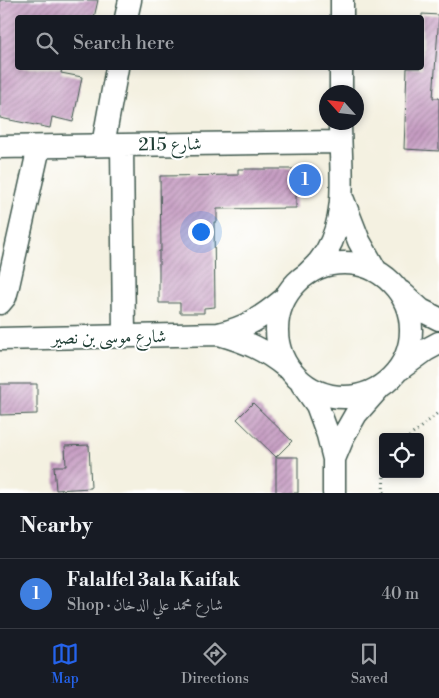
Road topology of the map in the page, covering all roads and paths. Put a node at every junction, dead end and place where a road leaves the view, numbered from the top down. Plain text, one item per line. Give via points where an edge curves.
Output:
1 (130, 0) edge
2 (342, 0) edge
3 (127, 15) edge
4 (342, 15) edge
5 (117, 70) edge
6 (341, 70) edge
7 (341, 85) edge
8 (340, 132) edge
9 (113, 145) junction
10 (39, 147) junction
11 (0, 148) edge
12 (342, 197) junction
13 (308, 274) junction
14 (384, 277) junction
15 (283, 300) junction
16 (0, 303) edge
17 (439, 319) edge
18 (219, 334) junction
19 (124, 336) junction
20 (0, 339) edge
21 (439, 343) edge
22 (286, 366) junction
23 (388, 380) junction
24 (302, 384) junction
25 (439, 412) edge
26 (414, 433) edge
27 (334, 459) junction
28 (384, 478) edge
29 (334, 493) edge
30 (384, 493) edge

1 - 3 street
2 - 4 street
5 - 9 street
6 - 7 street
8 - 9 street, شارع 215
8 - 12 street
9 - 10 street, شارع 215
9 - 19 street
10 - 11 street, شارع 215
10 - 16 street via 7,290
12 - 13 street via 332,239 321,260
12 - 14 street via 356,235
13 - 14 street via 336,263 357,264
13 - 15 street
14 - 17 street via 421,310
14 - 23 street via 404,299 410,318 411,338 405,357
15 - 18 street, شارع موسى بن نصير via 257,320
15 - 22 street via 277,322 278,345
18 - 19 street, شارع موسى بن نصير
18 - 22 street, شارع موسى بن نصير via 260,348
19 - 20 street, شارع موسى بن نصير
21 - 23 street via 405,364
22 - 24 street
23 - 24 street via 362,395 341,398 320,394
23 - 27 street via 356,414
24 - 27 street via 323,419
25 - 26 path
27 - 29 street
28 - 30 path

